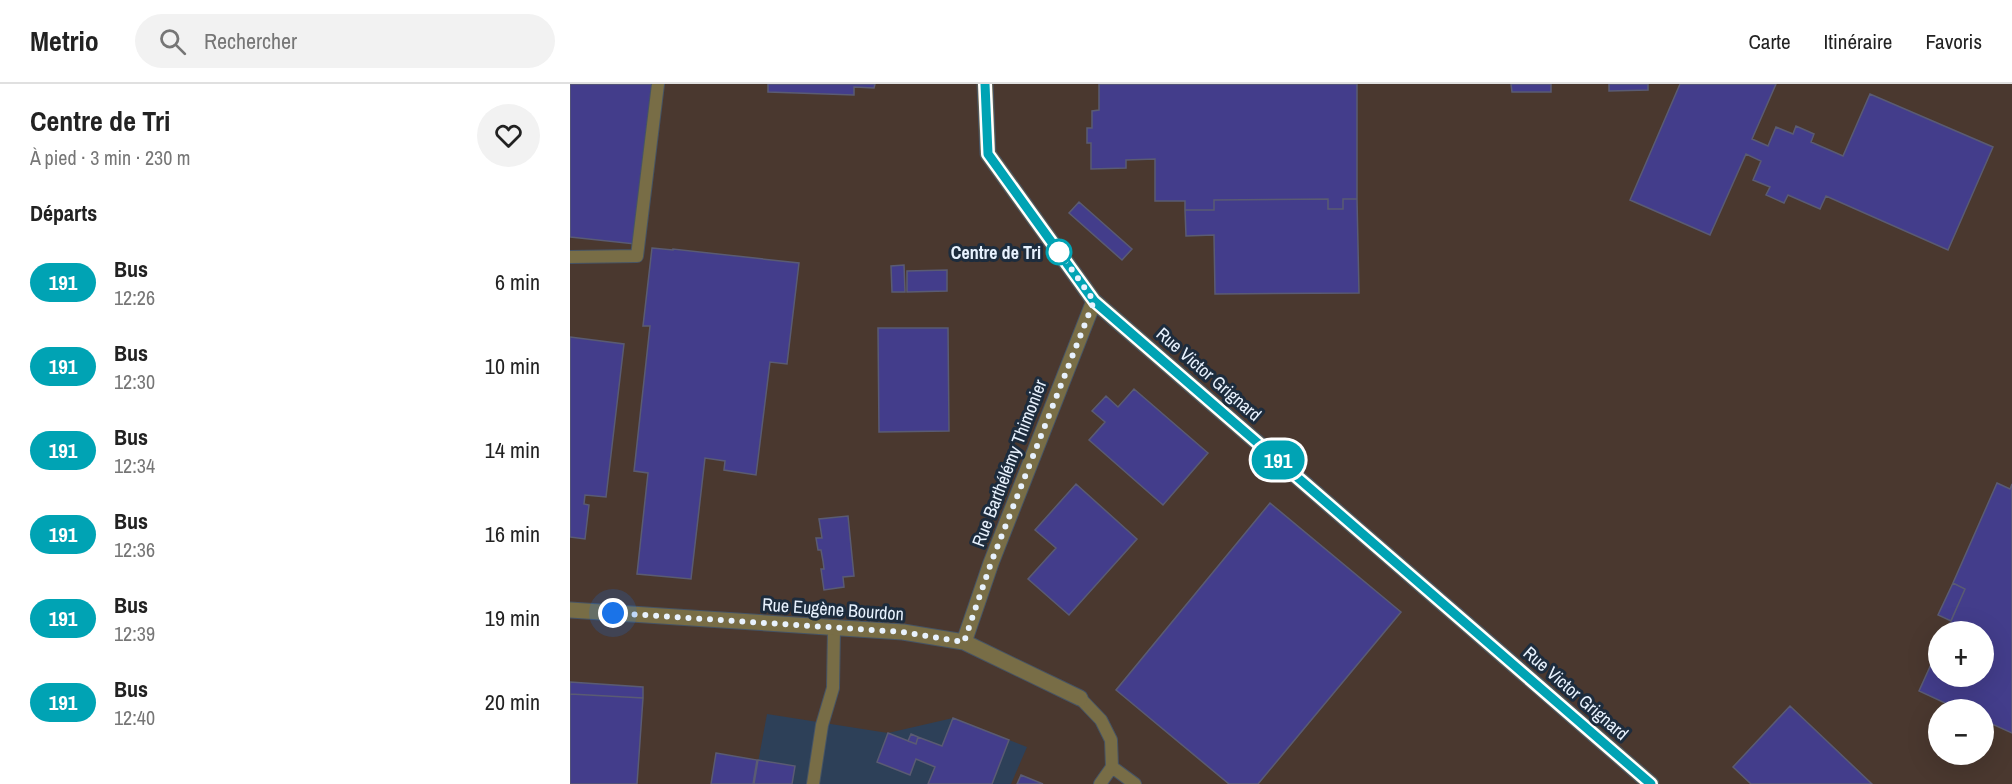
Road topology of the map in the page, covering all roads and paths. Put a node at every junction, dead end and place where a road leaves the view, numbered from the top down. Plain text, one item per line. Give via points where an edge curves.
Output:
1 (658, 84) edge
2 (985, 84) edge
3 (570, 257) edge
4 (1094, 301) junction
5 (570, 610) edge
6 (834, 628) junction
7 (964, 642) junction
8 (1080, 698) joint
9 (1112, 767) junction
10 (813, 784) edge
11 (1100, 784) edge
12 (1135, 784) edge
13 (1651, 784) edge

1 - 3 lane via 637,256
2 - 4 street, Rue Victor Grignard via 988,154
4 - 7 street, Rue Barthélémy Thimonier
4 - 13 street, Rue Victor Grignard
5 - 6 street, Rue Eugène Bourdon
6 - 7 street, Rue Eugène Bourdon via 903,632
6 - 10 lane via 833,688 822,725
7 - 8 street, Rue Eugène Bourdon
8 - 9 lane via 1101,720 1111,740
9 - 11 lane
9 - 12 lane

